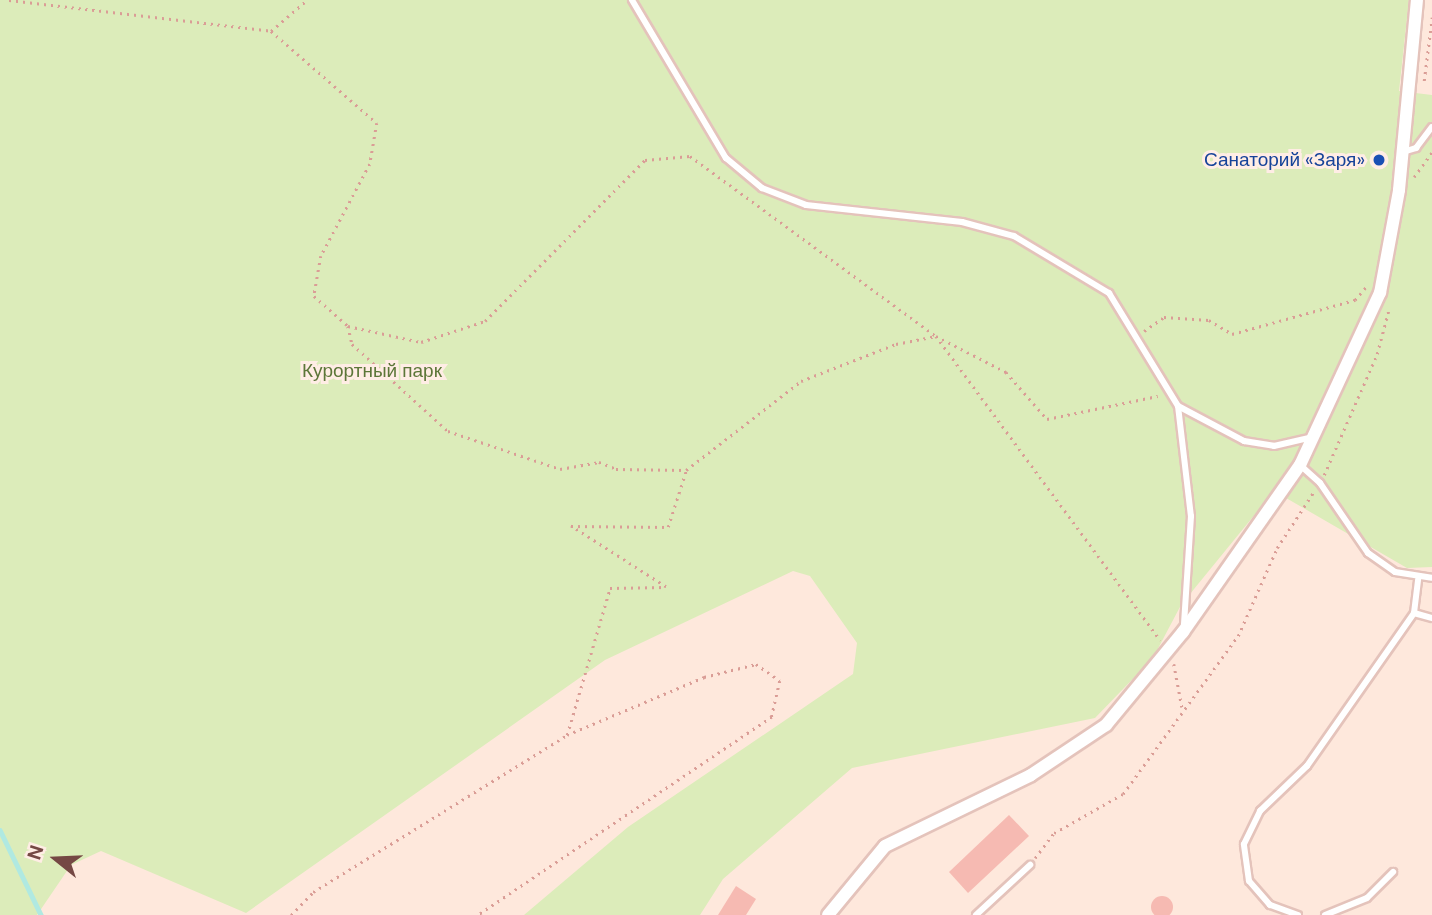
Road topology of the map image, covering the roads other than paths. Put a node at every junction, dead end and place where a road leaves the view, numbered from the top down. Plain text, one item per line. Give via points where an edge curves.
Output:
1 (632, 0) edge
2 (1417, 0) edge
3 (1432, 127) edge
4 (1403, 152) junction
5 (1178, 406) junction
6 (1319, 430) junction
7 (1300, 465) junction
8 (1432, 578) edge
9 (1418, 579) junction
10 (1414, 614) junction
11 (1432, 618) edge
12 (1183, 632) junction
13 (1030, 865) road end
14 (1393, 872) dead end
15 (828, 915) edge
16 (976, 915) edge
17 (1298, 915) edge
18 (1325, 915) edge

1 - 5 lane via 726,158 762,188 806,205 962,222 1014,236 1109,293
2 - 4 street
3 - 4 lane via 1416,148
4 - 6 street via 1380,293
5 - 6 lane via 1254,443 1303,442
5 - 12 lane via 1191,516
6 - 7 street
7 - 9 lane via 1320,482 1368,554
7 - 12 street
8 - 9 lane
9 - 10 lane
10 - 11 lane
10 - 17 lane via 1307,766 1260,811 1244,844 1249,881 1270,905
12 - 15 street via 1106,725 1031,775 886,846
13 - 16 lane
14 - 18 lane via 1367,898

